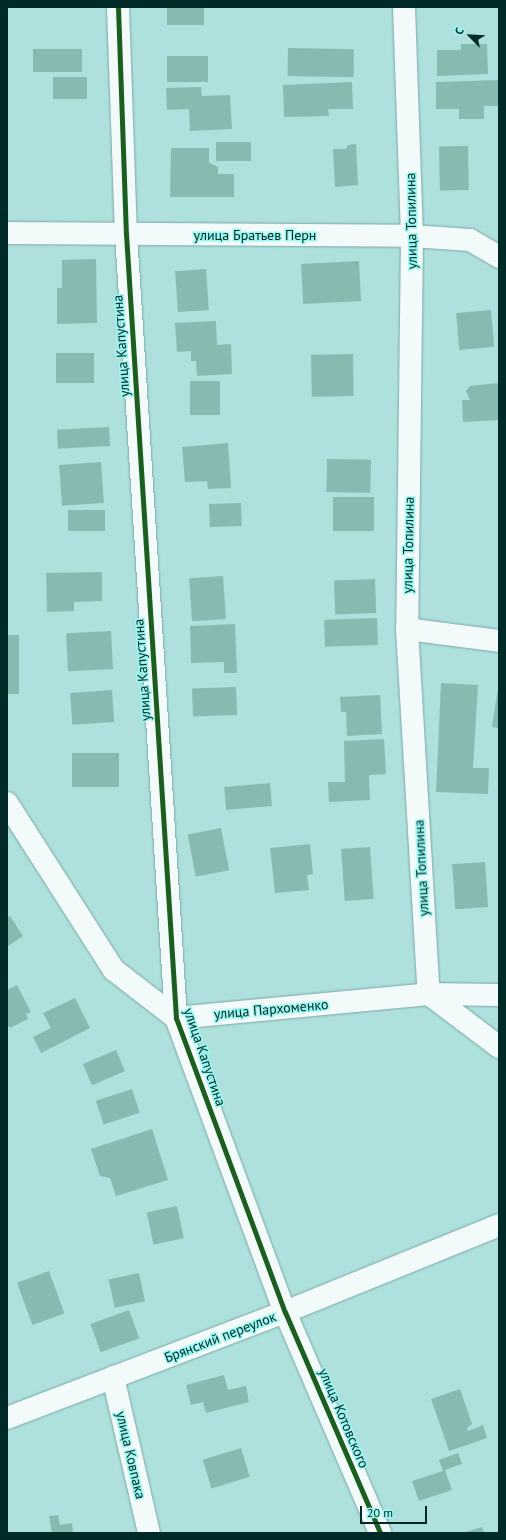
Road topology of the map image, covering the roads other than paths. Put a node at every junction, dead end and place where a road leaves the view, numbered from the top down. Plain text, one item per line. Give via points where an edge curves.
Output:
1 (118, 7) edge
2 (404, 7) edge
3 (7, 233) edge
4 (126, 234) junction
5 (412, 236) junction
6 (499, 257) edge
7 (407, 629) junction
8 (499, 641) edge
9 (7, 803) edge
10 (429, 994) junction
11 (499, 995) edge
12 (176, 1018) junction
13 (499, 1047) edge
14 (499, 1225) edge
15 (285, 1312) junction
16 (114, 1377) junction
17 (7, 1418) edge
18 (149, 1533) edge
19 (380, 1533) edge

1 - 4 street, улица Капустина
2 - 5 street, улица Топилина
3 - 4 street, улица Братьев Перн
4 - 5 street, улица Братьев Перн
4 - 12 street, улица Капустина
5 - 6 street, улица Братьев Перн via 470,240
5 - 7 street, улица Топилина
7 - 8 street
7 - 10 street, улица Топилина
9 - 12 street via 114,970
10 - 11 street, улица Пархоменко
10 - 12 street, улица Пархоменко
10 - 13 street
12 - 15 street, улица Капустина
14 - 15 street, Брянский переулок
15 - 16 street, Брянский переулок
15 - 19 street, улица Котовского
16 - 17 street, Брянский переулок
16 - 18 street, улица Ковпака

